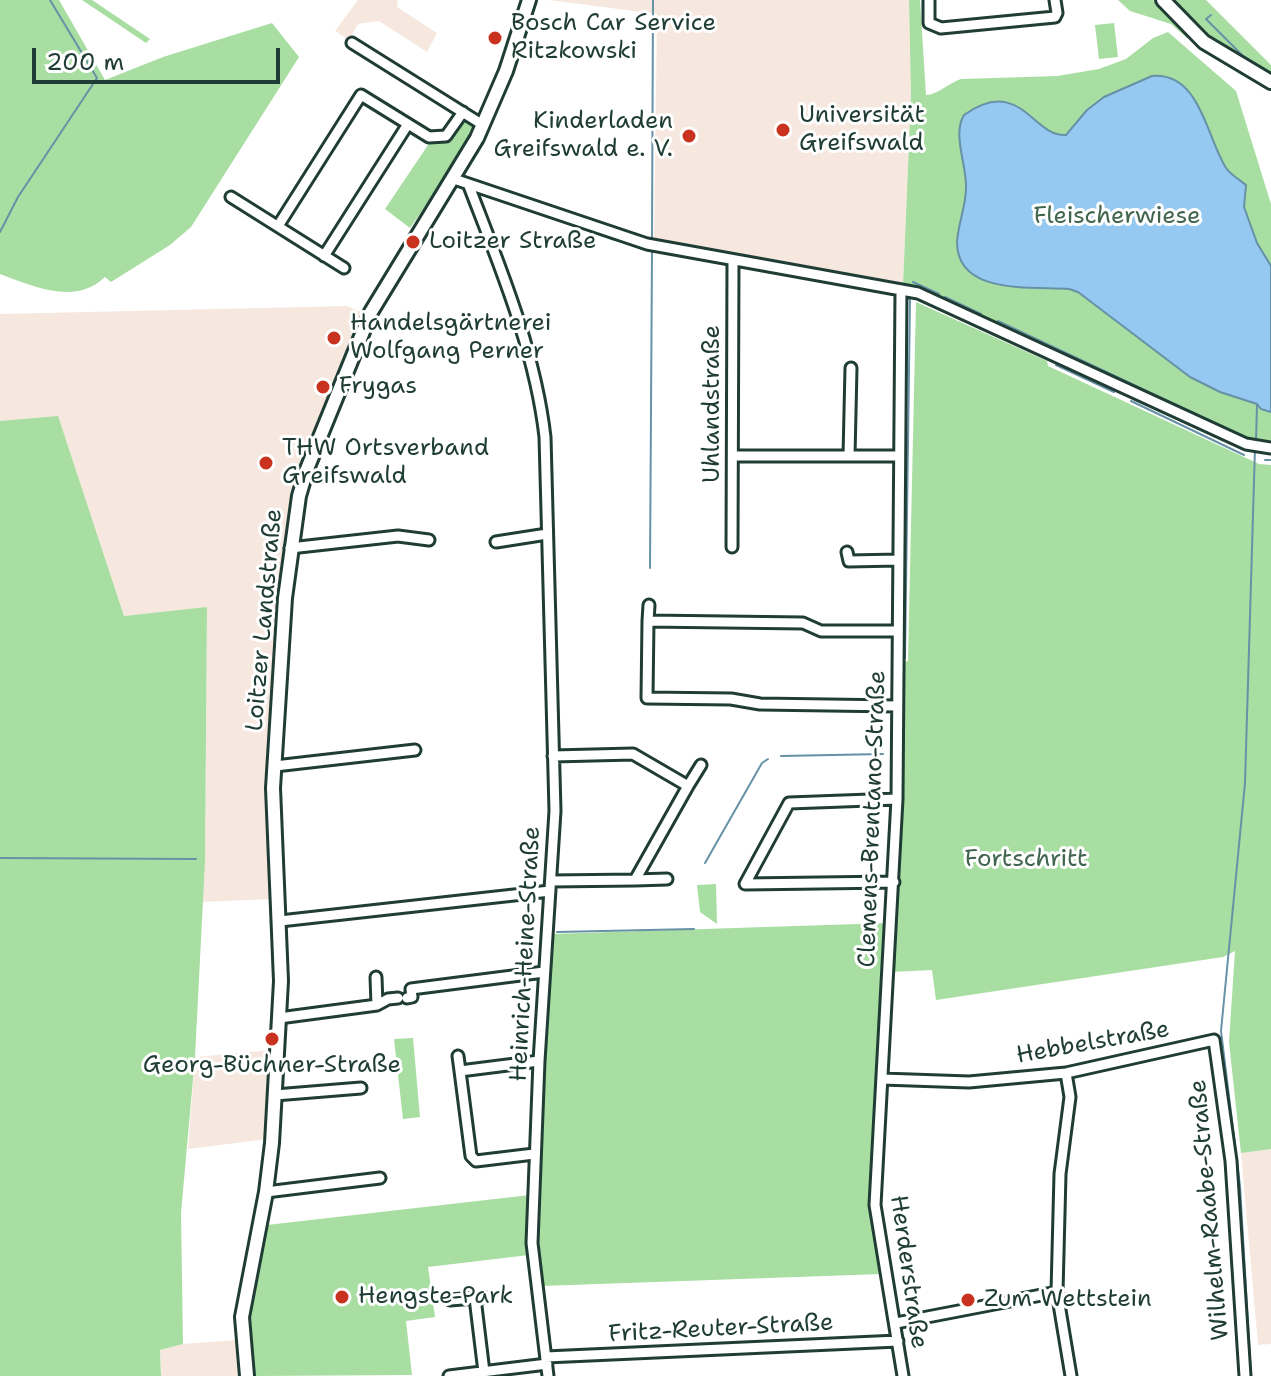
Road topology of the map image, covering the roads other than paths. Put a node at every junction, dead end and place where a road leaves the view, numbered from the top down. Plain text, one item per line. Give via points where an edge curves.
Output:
1 (529, 0) edge
2 (929, 0) edge
3 (1055, 0) edge
4 (1163, 0) edge
5 (352, 43) dead end
6 (1271, 82) edge
7 (463, 112) junction
8 (408, 124) junction
9 (483, 125) junction
10 (454, 179) junction
11 (469, 186) junction
12 (231, 197) dead end
13 (278, 226) junction
14 (324, 256) junction
15 (733, 261) junction
16 (344, 268) dead end
17 (901, 291) junction
18 (851, 368) dead end
19 (1271, 448) edge
20 (733, 456) junction
21 (849, 456) junction
22 (899, 456) junction
23 (547, 534) junction
24 (429, 540) dead end
25 (496, 542) dead end
26 (732, 547) dead end
27 (290, 548) junction
28 (847, 552) dead end
29 (898, 560) junction
30 (649, 605) dead end
31 (648, 621) junction
32 (898, 631) junction
33 (897, 706) junction
34 (415, 750) dead end
35 (553, 756) junction
36 (701, 765) dead end
37 (275, 766) junction
38 (688, 786) junction
39 (897, 799) junction
40 (667, 879) dead end
41 (635, 880) junction
42 (894, 882) junction
43 (551, 886) junction
44 (280, 921) junction
45 (544, 972) junction
46 (376, 977) dead end
47 (377, 1005) junction
48 (279, 1018) junction
49 (1214, 1040) joint
50 (458, 1056) dead end
51 (539, 1061) junction
52 (460, 1071) junction
53 (1066, 1073) junction
54 (882, 1079) junction
55 (361, 1088) dead end
56 (275, 1095) junction
57 (534, 1154) junction
58 (380, 1178) dead end
59 (266, 1192) junction
60 (1057, 1292) junction
61 (450, 1300) dead end
62 (896, 1323) junction
63 (898, 1341) junction
64 (546, 1360) junction
65 (484, 1372) junction
66 (247, 1376) edge
67 (449, 1376) edge
68 (548, 1376) edge
69 (903, 1376) edge
70 (1071, 1376) edge
71 (1245, 1376) edge

1 - 9 main road
2 - 3 street via 929,23 941,28 1055,17
4 - 6 main road via 1204,42
5 - 7 street
7 - 8 street via 446,136 438,138
7 - 9 street
8 - 13 street via 361,95
8 - 14 street
9 - 10 main road
10 - 11 street
10 - 27 main road, Loitzer Landstraße via 371,312 307,469
11 - 15 street via 647,244
11 - 23 street, Heinrich-Heine-Straße via 511,298 540,397
12 - 13 street
13 - 14 street
14 - 16 street
15 - 17 street
15 - 20 street, Uhlandstraße
17 - 19 street via 918,293 1255,446
17 - 22 street, Clemens-Brentano-Straße
18 - 21 street
20 - 21 street
20 - 26 street, Uhlandstraße
21 - 22 street
22 - 29 street, Clemens-Brentano-Straße
23 - 25 street
23 - 35 street, Heinrich-Heine-Straße
24 - 27 street via 398,536
27 - 37 main road, Loitzer Landstraße
28 - 29 street via 849,561
29 - 32 street, Clemens-Brentano-Straße
30 - 31 street
31 - 32 street via 803,623 821,631
31 - 33 street via 647,698
32 - 33 street, Clemens-Brentano-Straße
33 - 39 street, Clemens-Brentano-Straße
34 - 37 street, Loitzer Landstraße
35 - 38 street via 633,754
35 - 43 street, Heinrich-Heine-Straße
36 - 38 street
37 - 44 main road, Loitzer Landstraße
38 - 41 street
39 - 42 street, Clemens-Brentano-Straße
39 - 42 street via 789,803 745,884
40 - 41 street
41 - 43 street
42 - 54 street, Clemens-Brentano-Straße
43 - 44 street
43 - 45 street, Heinrich-Heine-Straße
44 - 48 main road, Loitzer Landstraße
45 - 47 street via 411,989 412,997
45 - 51 street, Heinrich-Heine-Straße
46 - 47 street
47 - 48 street
48 - 56 main road, Loitzer Landstraße
49 - 53 street, Hebbelstraße
49 - 71 street, Wilhelm-Raabe-Straße via 1231,1161
50 - 52 street
51 - 52 street
51 - 57 street, Heinrich-Heine-Straße
52 - 57 street via 471,1156 476,1161
53 - 54 street, Hebbelstraße via 969,1082
53 - 60 street via 1070,1097 1060,1174
54 - 62 street, Herderstraße via 876,1217
55 - 56 street
56 - 59 main road, Loitzer Landstraße
57 - 64 street, Heinrich-Heine-Straße via 532,1249
58 - 59 street
59 - 66 main road, Loitzer Landstraße via 242,1317
60 - 62 street
60 - 70 street
61 - 65 street via 479,1298
62 - 63 street, Herderstraße
63 - 64 street, Fritz-Reuter-Straße
63 - 69 street, Herderstraße
64 - 65 street, Fritz-Reuter-Straße
64 - 68 street, Heinrich-Heine-Straße
65 - 67 street, Fritz-Reuter-Straße

